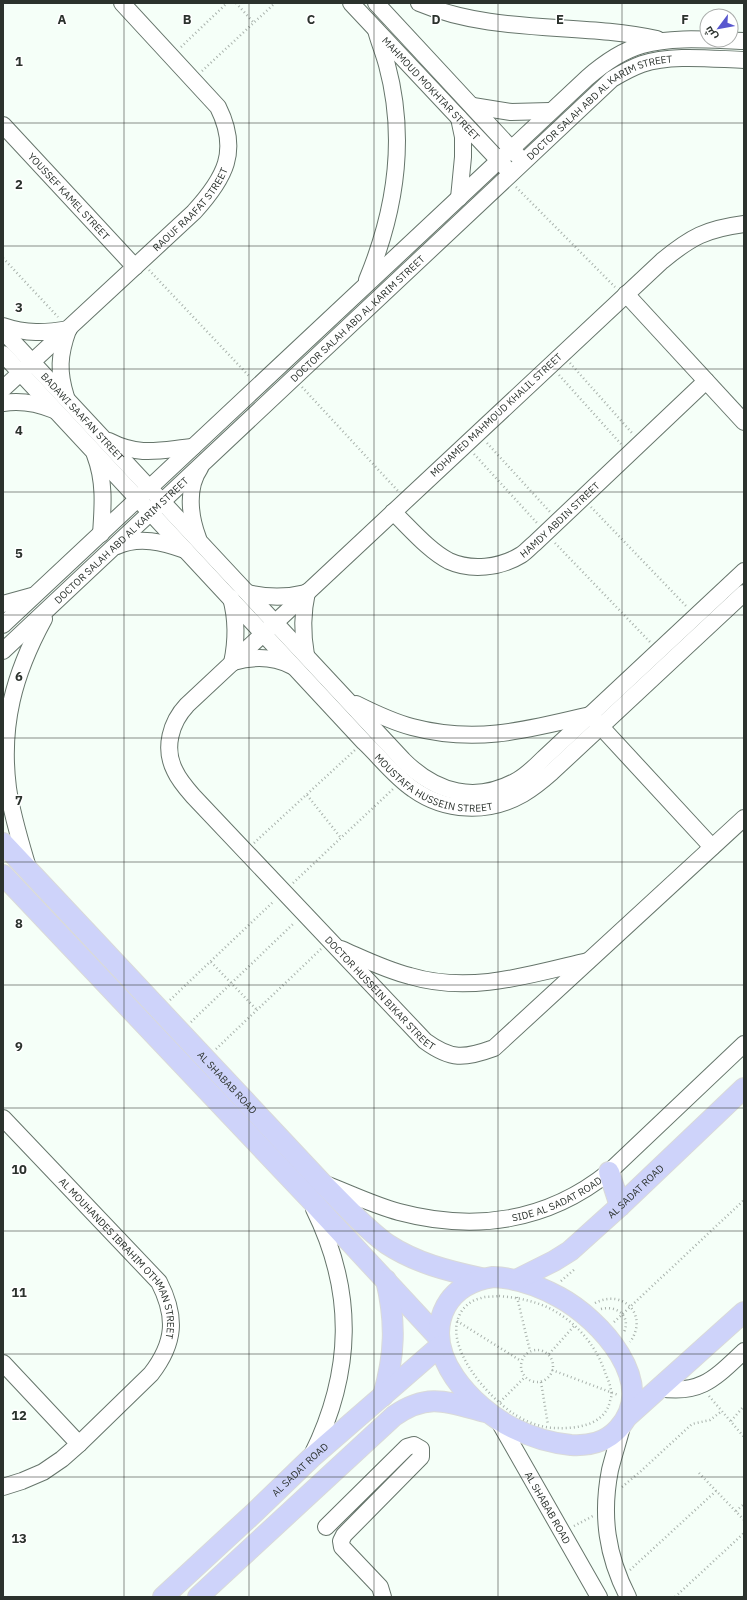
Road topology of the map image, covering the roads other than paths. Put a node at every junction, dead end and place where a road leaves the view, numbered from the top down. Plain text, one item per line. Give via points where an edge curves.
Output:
1 (122, 3) edge
2 (351, 3) edge
3 (376, 3) edge
4 (419, 3) edge
5 (376, 30) junction
6 (663, 40) junction
7 (744, 41) edge
8 (744, 60) edge
9 (473, 106) junction
10 (550, 111) junction
11 (459, 118) junction
12 (3, 125) edge
13 (511, 148) junction
14 (499, 160) junction
15 (523, 161) junction
16 (509, 175) junction
17 (458, 198) junction
18 (744, 224) edge
19 (138, 264) junction
20 (365, 284) junction
21 (625, 295) junction
22 (3, 326) edge
23 (69, 329) junction
24 (3, 331) edge
25 (3, 354) edge
26 (26, 367) junction
27 (706, 381) junction
28 (3, 389) edge
29 (3, 403) edge
30 (62, 405) junction
31 (744, 422) edge
32 (98, 444) junction
33 (193, 447) junction
34 (206, 460) junction
35 (144, 493) junction
36 (156, 507) junction
37 (393, 512) junction
38 (101, 534) junction
39 (194, 546) junction
40 (113, 547) junction
41 (744, 571) edge
42 (307, 592) junction
43 (248, 593) junction
44 (744, 593) edge
45 (36, 594) junction
46 (231, 598) junction
47 (3, 604) edge
48 (51, 606) junction
49 (3, 625) edge
50 (270, 628) junction
51 (3, 651) edge
52 (306, 655) junction
53 (232, 663) junction
54 (298, 669) junction
55 (348, 700) junction
56 (595, 721) junction
57 (744, 818) edge
58 (3, 843) edge
59 (712, 847) junction
60 (29, 871) junction
61 (3, 876) edge
62 (332, 943) junction
63 (590, 960) junction
64 (744, 1044) edge
65 (744, 1088) edge
66 (3, 1118) edge
67 (609, 1172) junction
68 (322, 1183) junction
69 (309, 1198) junction
70 (620, 1206) junction
71 (481, 1278) junction
72 (386, 1280) junction
73 (515, 1285) junction
74 (744, 1312) edge
75 (439, 1342) junction
76 (744, 1351) edge
77 (3, 1363) edge
78 (659, 1388) junction
79 (383, 1396) junction
80 (495, 1411) junction
81 (627, 1414) junction
82 (80, 1444) junction
83 (311, 1458) junction
84 (3, 1487) edge
85 (326, 1527) dead end
86 (170, 1595) edge
87 (198, 1597) edge
88 (383, 1597) edge
89 (599, 1597) edge
90 (628, 1597) edge

1 - 19 street, RAOUF RAAFAT STREET via 218,107 225,122 229,143 224,169 207,198
2 - 5 street, MAHMOUD MOKHTAR STREET
3 - 9 street, MAHMOUD MOKHTAR STREET
4 - 6 street via 451,15 494,23 615,32
5 - 11 street, MAHMOUD MOKHTAR STREET
5 - 20 street via 387,65 397,139 390,213 380,249
6 - 7 street, DOCTOR SALAH ABD AL KARIM STREET
6 - 10 street, DOCTOR SALAH ABD AL KARIM STREET via 628,50 603,64
8 - 15 street, DOCTOR SALAH ABD AL KARIM STREET via 660,60 627,70 612,79
9 - 10 street via 511,112
9 - 13 street, MAHMOUD MOKHTAR STREET
10 - 13 street, DOCTOR SALAH ABD AL KARIM STREET
11 - 14 street, MAHMOUD MOKHTAR STREET
11 - 17 street via 463,137 463,157
12 - 19 street, YOUSSEF KAMEL STREET
13 - 14 street, DOCTOR SALAH ABD AL KARIM STREET
13 - 15 street, MAHMOUD MOKHTAR STREET
14 - 16 street, MAHMOUD MOKHTAR STREET
14 - 17 street, DOCTOR SALAH ABD AL KARIM STREET
15 - 16 street, DOCTOR SALAH ABD AL KARIM STREET
16 - 34 street, DOCTOR SALAH ABD AL KARIM STREET
17 - 20 street, DOCTOR SALAH ABD AL KARIM STREET
18 - 21 street, MOHAMED MAHMOUD KHALIL STREET via 700,234 680,246
19 - 23 street, RAOUF RAAFAT STREET
20 - 33 street, DOCTOR SALAH ABD AL KARIM STREET
21 - 27 street
21 - 37 street, MOHAMED MAHMOUD KHALIL STREET
22 - 23 street via 32,333
23 - 26 street, RAOUF RAAFAT STREET
23 - 30 street via 62,346 60,364
24 - 26 street, BADAWI SAAFAN STREET
25 - 26 street, BADAWI SAAFAN STREET
26 - 28 street, RAOUF RAAFAT STREET
26 - 30 street, BADAWI SAAFAN STREET
27 - 31 street
27 - 37 street, HAMDY ABDIN STREET via 546,533 521,555 504,563 486,567 467,566 449,561 433,550
29 - 30 street
30 - 32 street, BADAWI SAAFAN STREET
32 - 33 street via 146,452
32 - 35 street, BADAWI SAAFAN STREET
32 - 38 street via 104,498
33 - 35 street, DOCTOR SALAH ABD AL KARIM STREET
34 - 36 street, DOCTOR SALAH ABD AL KARIM STREET
34 - 39 street via 196,473 192,490
35 - 36 street, BADAWI SAAFAN STREET
35 - 38 street, DOCTOR SALAH ABD AL KARIM STREET
36 - 39 street, MOUSTAFA HUSSEIN STREET
36 - 40 street, DOCTOR SALAH ABD AL KARIM STREET
37 - 42 street, MOHAMED MAHMOUD KHALIL STREET
38 - 45 street, DOCTOR SALAH ABD AL KARIM STREET
39 - 40 street via 142,541 127,542
39 - 43 street, MOUSTAFA HUSSEIN STREET
39 - 46 street, MOUSTAFA HUSSEIN STREET
40 - 48 street, DOCTOR SALAH ABD AL KARIM STREET
41 - 56 street, MOUSTAFA HUSSEIN STREET via 658,651
42 - 43 street via 284,597
42 - 50 street, MOHAMED MAHMOUD KHALIL STREET
42 - 52 street via 302,623
43 - 50 street, MOUSTAFA HUSSEIN STREET
44 - 56 street, MOUSTAFA HUSSEIN STREET
45 - 47 street
45 - 49 street, DOCTOR SALAH ABD AL KARIM STREET
46 - 50 street, MOUSTAFA HUSSEIN STREET
46 - 53 street via 236,630
48 - 51 street, DOCTOR SALAH ABD AL KARIM STREET
48 - 60 street via 22,662 6,724 5,759 8,788
50 - 52 street, MOUSTAFA HUSSEIN STREET
50 - 53 street, DOCTOR HUSSEIN BIKAR STREET
50 - 54 street, MOUSTAFA HUSSEIN STREET
52 - 55 street, MOUSTAFA HUSSEIN STREET
53 - 54 street via 245,659 273,659
53 - 62 street, DOCTOR HUSSEIN BIKAR STREET via 179,713 172,726 170,741 170,756 174,770 182,783 245,852
54 - 56 street, MOUSTAFA HUSSEIN STREET via 402,781 427,798 459,807 492,806 519,796 538,783
55 - 56 street via 387,719 412,727 462,735 488,735
55 - 56 street, MOUSTAFA HUSSEIN STREET via 416,772 428,781 458,792 490,791 519,779
56 - 59 street
57 - 59 street, DOCTOR HUSSEIN BIKAR STREET
58 - 60 main road, AL SHABAB ROAD
59 - 63 street, DOCTOR HUSSEIN BIKAR STREET
60 - 68 main road, AL SHABAB ROAD
61 - 69 main road, AL SHABAB ROAD
62 - 63 street via 389,970 434,982 457,984 504,981
62 - 63 street, DOCTOR HUSSEIN BIKAR STREET via 425,1041 450,1055 479,1054 494,1048
64 - 67 street, SIDE AL SADAT ROAD
65 - 70 main road, AL SADAT ROAD
66 - 82 street, AL MOUHANDES IBRAHIM OTHMAN STREET via 159,1282 171,1313 168,1346 161,1361
67 - 68 street, SIDE AL SADAT ROAD via 592,1185 556,1205 516,1217 476,1222 434,1220 398,1212
67 - 70 main road
68 - 71 main road, AL SHABAB ROAD via 386,1243 405,1254 448,1271
69 - 72 main road, AL SHABAB ROAD
69 - 83 street via 333,1254 344,1313 344,1343 336,1395 324,1431
70 - 73 main road, AL SADAT ROAD via 570,1251
71 - 73 main road via 493,1277
71 - 75 main road via 469,1283 450,1300 443,1312
72 - 75 main road, AL SHABAB ROAD
72 - 79 main road via 394,1338 390,1370
73 - 81 main road via 539,1287 589,1310 631,1377 633,1391
74 - 78 main road
75 - 79 main road, AL SADAT ROAD
75 - 80 main road via 446,1362 458,1381 472,1398
76 - 78 street via 718,1376 700,1386 675,1391
77 - 82 street
78 - 81 main road
79 - 83 main road, AL SADAT ROAD
80 - 81 main road via 519,1431 549,1435 585,1446 600,1442 613,1434
80 - 87 main road via 432,1400 418,1402 405,1408
80 - 89 street, AL SHABAB ROAD
81 - 90 street via 610,1470 606,1530 611,1556
82 - 84 street, AL MOUHANDES IBRAHIM OTHMAN STREET via 43,1472
83 - 86 main road, AL SADAT ROAD
85 - 88 street via 407,1447 418,1446 421,1457 341,1541 342,1547 380,1587

